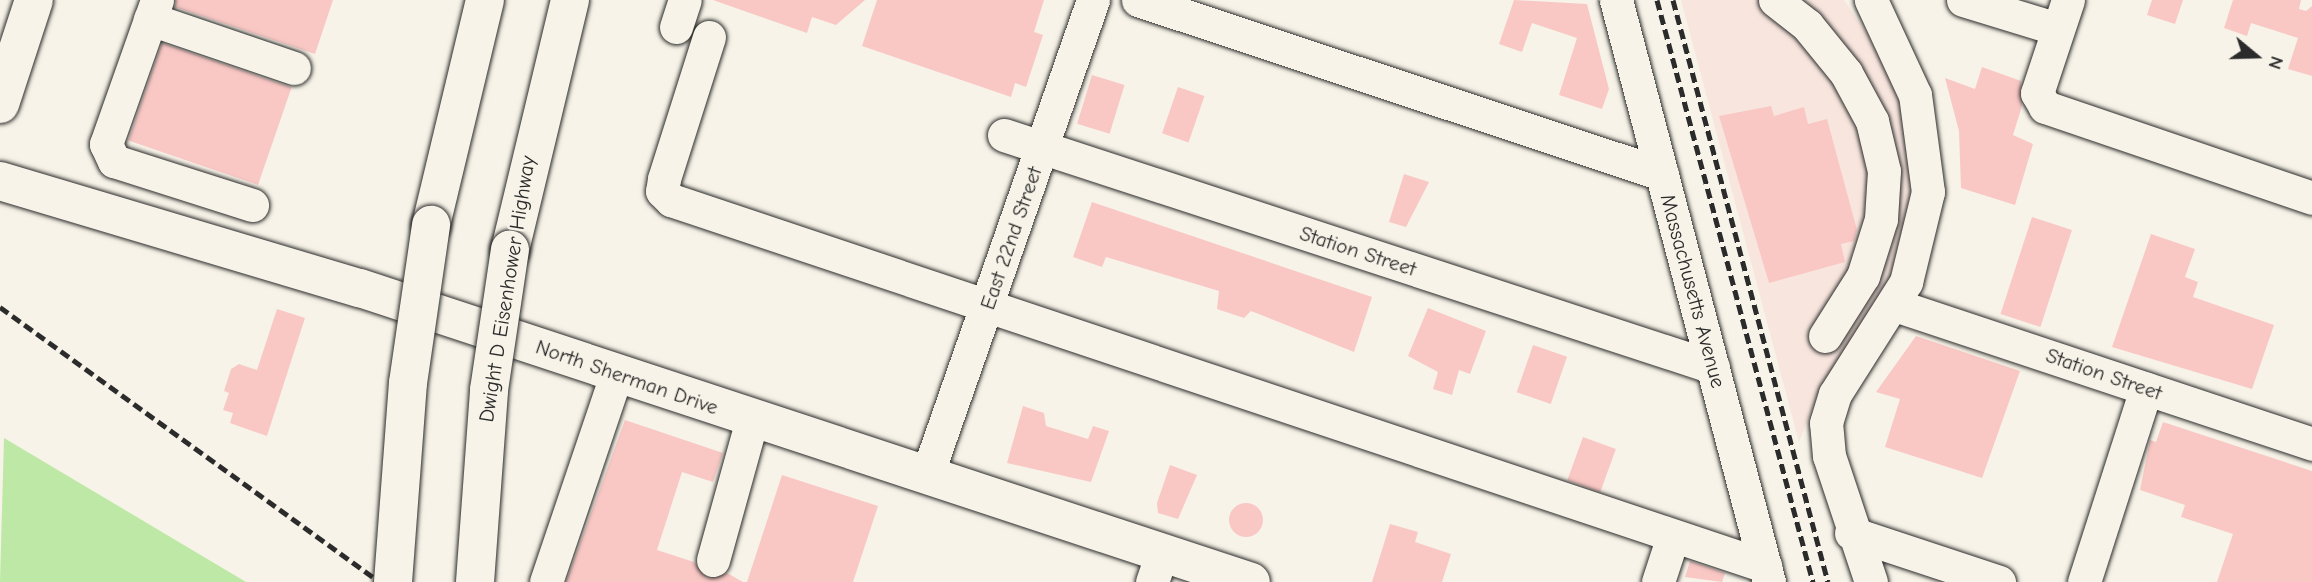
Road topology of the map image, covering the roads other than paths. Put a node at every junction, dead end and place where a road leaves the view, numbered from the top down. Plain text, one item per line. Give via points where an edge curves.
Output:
1 (34, 0) edge
2 (485, 0) edge
3 (570, 0) edge
4 (1093, 0) edge
5 (1138, 0) edge
6 (1616, 0) edge
7 (1775, 0) edge
8 (1871, 0) edge
9 (1963, 0) edge
10 (154, 10) edge
11 (2063, 15) edge
12 (709, 37) dead end
13 (293, 68) dead end
14 (0, 104) edge
15 (1004, 135) dead end
16 (1042, 147) junction
17 (1662, 174) junction
18 (0, 181) edge
19 (2312, 198) edge
20 (251, 205) dead end
21 (1895, 305) junction
22 (986, 307) junction
23 (1825, 336) dead end
24 (1713, 367) junction
25 (616, 374) junction
26 (2146, 388) junction
27 (752, 419) junction
28 (2312, 444) edge
29 (927, 475) junction
30 (1851, 533) junction
31 (1673, 536) junction
32 (713, 560) dead end
33 (1157, 567) edge
34 (1767, 574) edge
35 (393, 582) edge
36 (475, 582) edge
37 (546, 582) edge
38 (1251, 582) edge
39 (1658, 582) edge
40 (1871, 582) edge
41 (1999, 582) edge
42 (2084, 582) edge

1 - 14 main road
2 - 35 main road, bridge via 431,225 408,383
3 - 36 main road, Dwight D Eisenhower Highway, bridge via 510,250 483,446
4 - 16 street, East 22nd Street
5 - 17 street
6 - 17 street, Massachusetts Avenue
7 - 23 street via 1807,25 1846,73 1872,121 1884,171 1881,219 1863,276
8 - 21 street via 1915,95 1927,165 1920,239
9 - 11 street
10 - 13 street
10 - 20 street via 106,144 114,161
11 - 19 street via 2037,93 2045,107
12 - 22 street via 664,179 662,191 671,200
15 - 16 street, Station Street
16 - 22 street, East 22nd Street
16 - 24 street, Station Street
17 - 24 street, Massachusetts Avenue
18 - 25 main road, North Sherman Drive via 359,288
21 - 26 street, Station Street
21 - 30 street via 1829,408 1828,446
22 - 29 street, East 22nd Street
22 - 31 street
24 - 34 street, Massachusetts Avenue
25 - 27 main road, North Sherman Drive
25 - 37 street
26 - 28 street, Station Street
26 - 42 street
27 - 29 main road, North Sherman Drive
27 - 32 street
29 - 33 main road, North Sherman Drive
30 - 40 street
30 - 41 street
31 - 34 street
31 - 39 street
33 - 38 main road, North Sherman Drive

